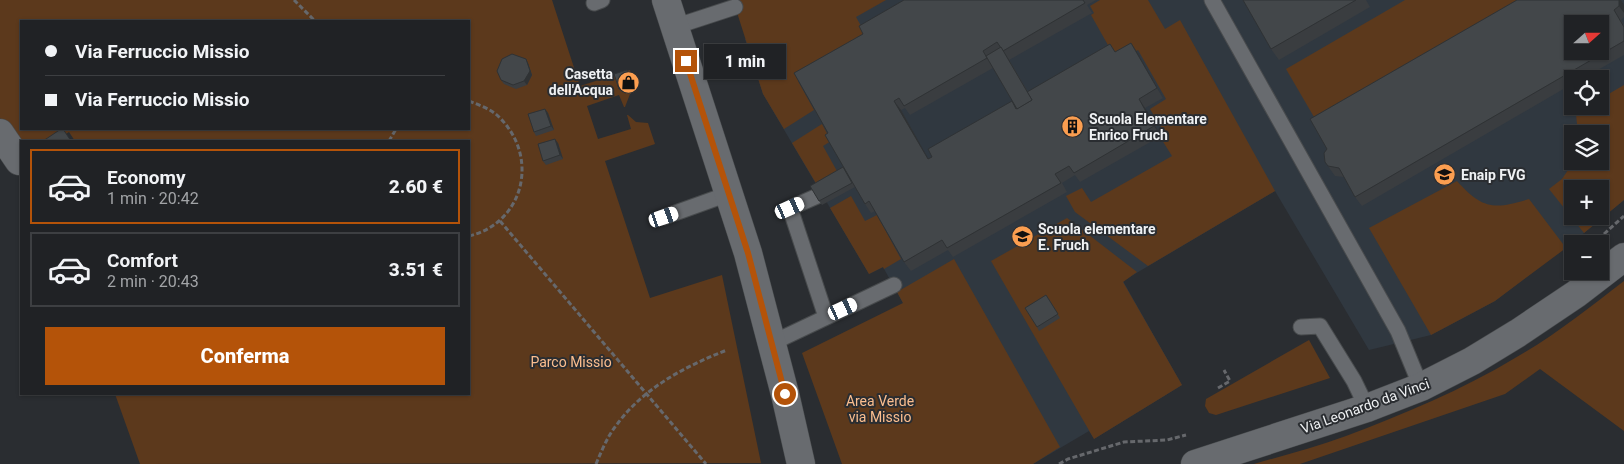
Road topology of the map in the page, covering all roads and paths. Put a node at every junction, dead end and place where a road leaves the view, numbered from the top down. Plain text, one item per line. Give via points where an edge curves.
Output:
1 (294, 0) edge
2 (666, 0) edge
3 (1212, 0) edge
4 (735, 7) dead end
5 (314, 20) edge
6 (674, 27) junction
7 (470, 101) edge
8 (0, 133) edge
9 (19, 161) dead end
10 (728, 194) junction
11 (822, 194) edge
12 (1624, 216) edge
13 (664, 217) dead end
14 (500, 221) junction
15 (1602, 235) edge
16 (470, 236) edge
17 (1624, 257) edge
18 (894, 285) dead end
19 (826, 317) junction
20 (1300, 327) dead end
21 (772, 343) junction
22 (727, 350) dead end
23 (1224, 370) dead end
24 (1218, 388) dead end
25 (1421, 388) junction
26 (646, 393) junction
27 (1368, 408) junction
28 (1195, 432) dead end
29 (1080, 449) dead end
30 (1083, 454) junction
31 (596, 464) edge
32 (706, 464) edge
33 (801, 464) edge
34 (1059, 464) edge
35 (1195, 464) edge

1 - 5 path
2 - 6 street
3 - 25 lane via 1398,331
4 - 6 lane
6 - 10 street
7 - 14 path via 498,116 520,149 523,171 519,192
8 - 9 street
10 - 13 lane
10 - 21 street
11 - 19 lane via 790,208
12 - 15 path
14 - 16 path via 480,234
14 - 26 path
17 - 25 street, Via Leonardo da Vinci via 1518,333
18 - 19 lane
19 - 21 lane
20 - 27 lane via 1320,326
21 - 33 street
22 - 26 path via 700,361
23 - 24 path via 1230,381
25 - 27 street, Via Leonardo da Vinci
26 - 31 path via 618,422
26 - 32 path
27 - 35 street, Via Leonardo da Vinci
28 - 30 path via 1167,440 1124,442
29 - 30 path
30 - 34 path

